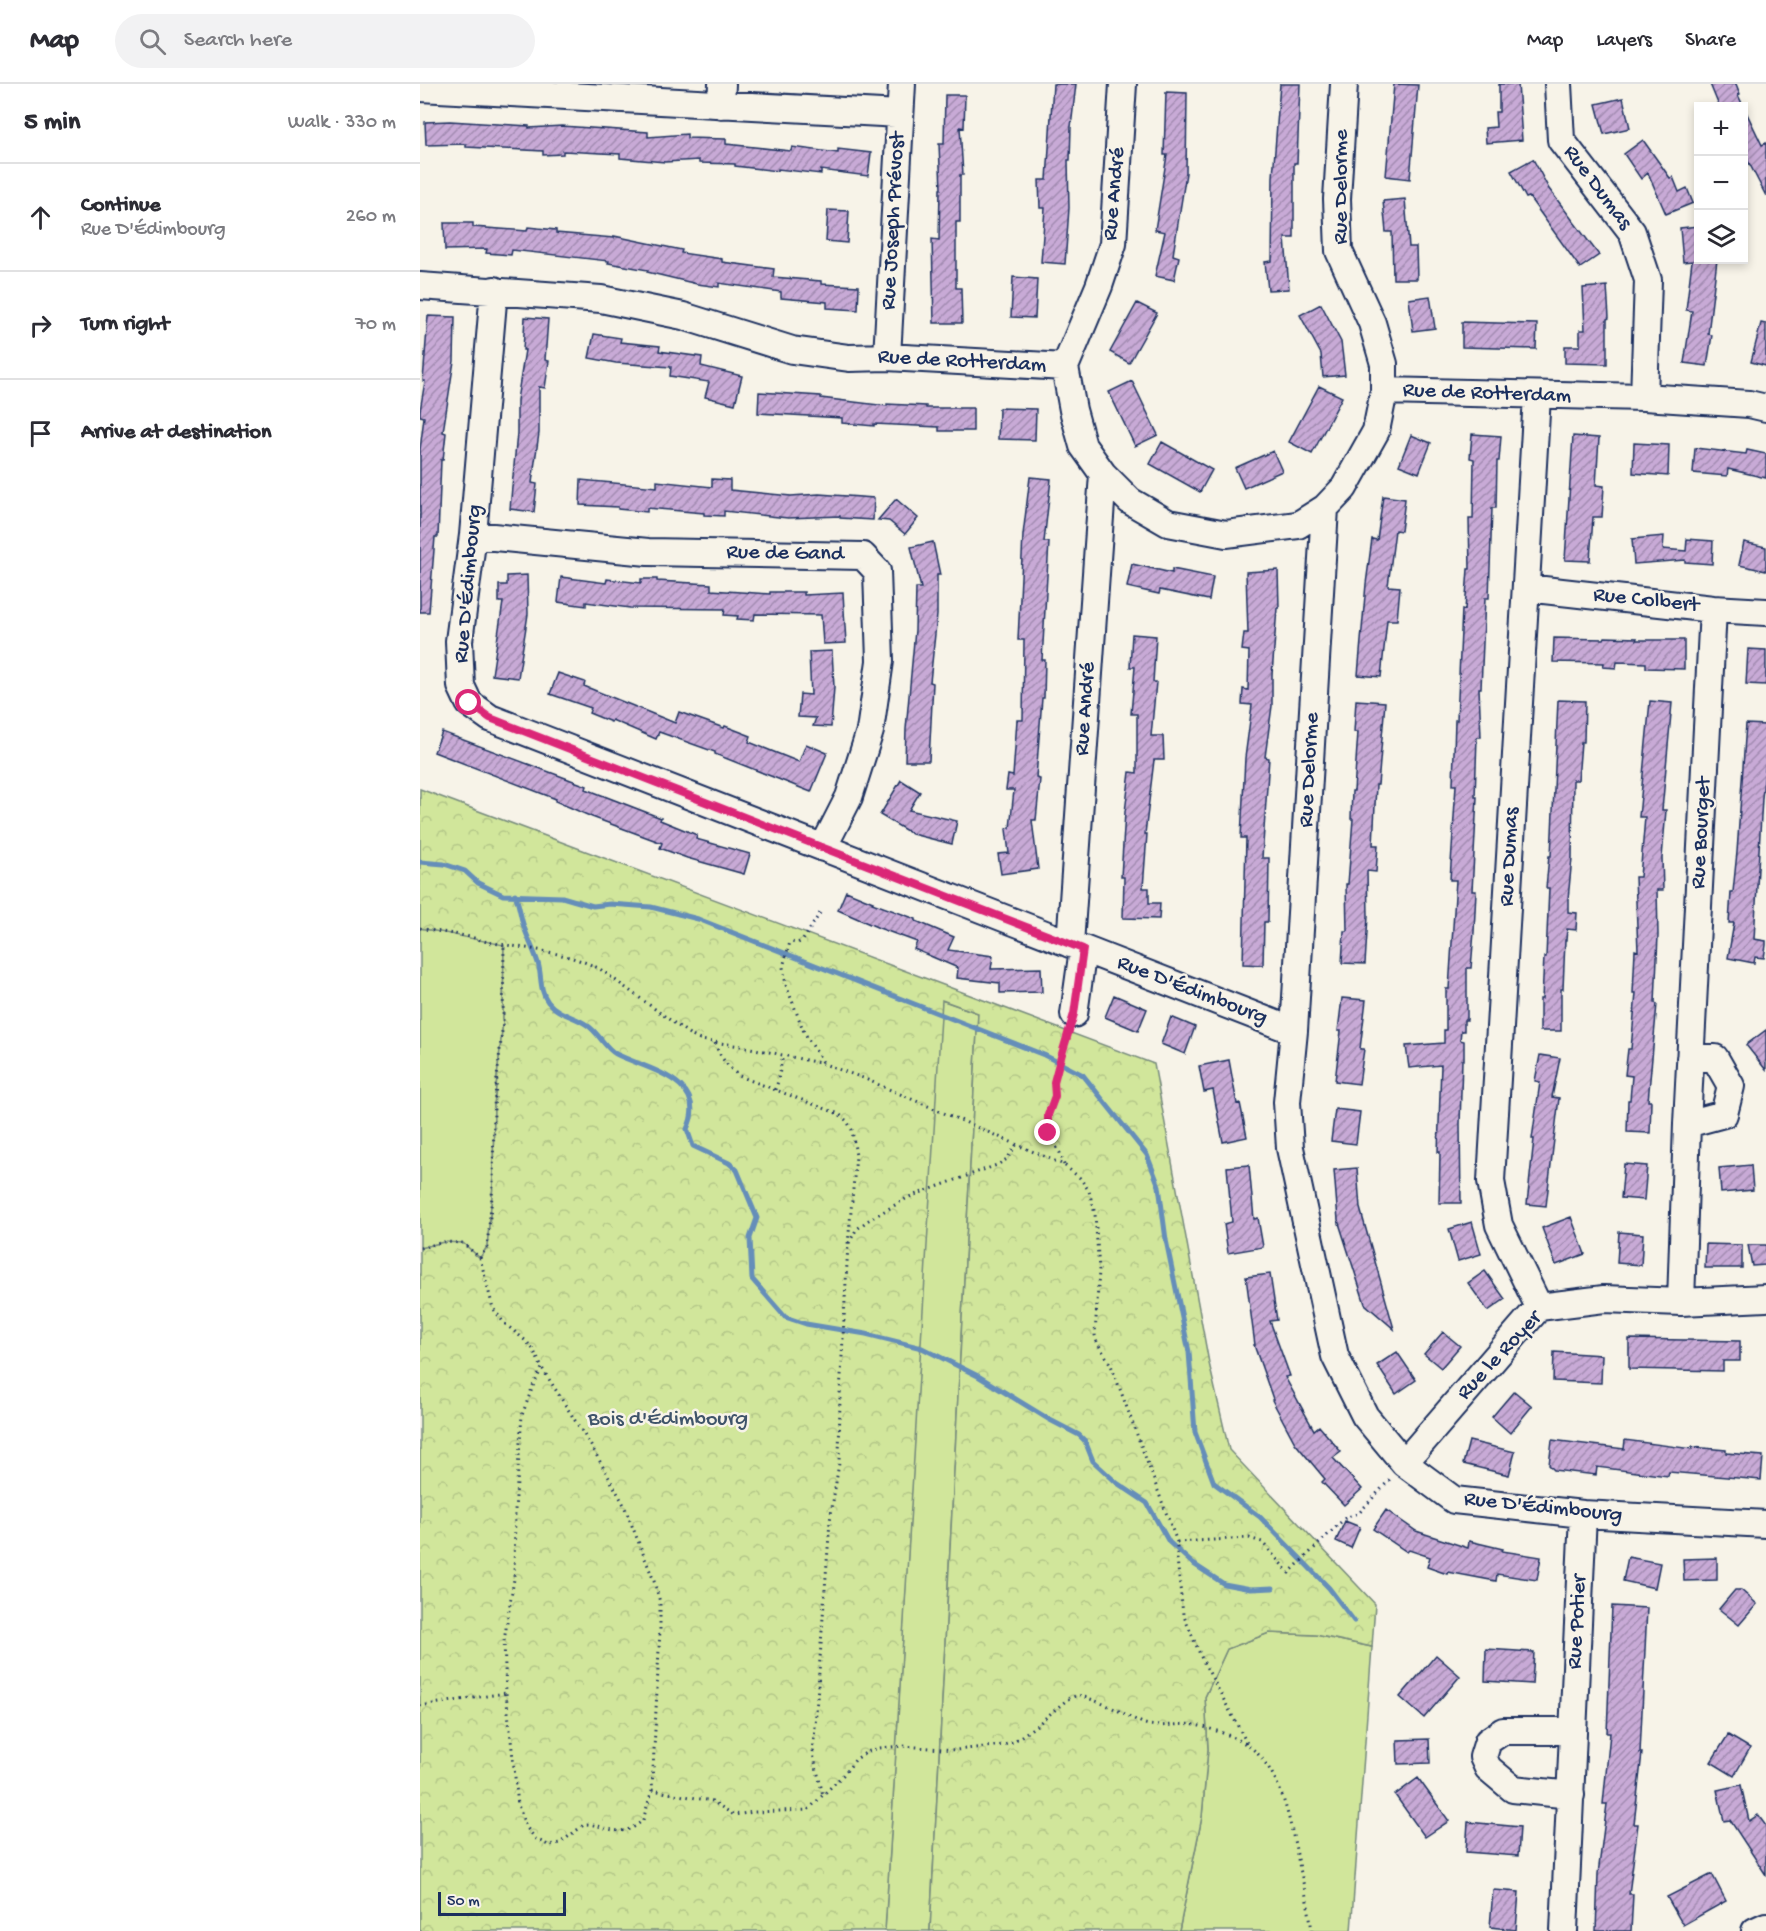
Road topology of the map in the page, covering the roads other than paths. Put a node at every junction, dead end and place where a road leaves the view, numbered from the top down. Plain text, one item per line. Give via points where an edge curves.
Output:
1 (902, 84) edge
2 (1123, 84) edge
3 (1344, 84) edge
4 (1557, 84) edge
5 (420, 88) edge
6 (721, 95) edge
7 (900, 114) junction
8 (420, 286) edge
9 (494, 290) junction
10 (887, 357) junction
11 (1065, 367) junction
12 (1384, 391) junction
13 (1538, 396) junction
14 (1644, 397) junction
15 (1766, 408) edge
16 (1102, 474) junction
17 (1325, 508) junction
18 (473, 535) junction
19 (1526, 588) junction
20 (1713, 609) junction
21 (1766, 612) edge
22 (823, 848) junction
23 (1076, 946) junction
24 (1074, 1014) road end
25 (1294, 1031) junction
26 (1690, 1058) junction
27 (1687, 1124) junction
28 (1766, 1298) edge
29 (1681, 1302) junction
30 (1539, 1307) junction
31 (1404, 1463) junction
32 (1583, 1514) junction
33 (1766, 1524) edge
34 (1573, 1731) junction
35 (1571, 1795) junction
36 (1766, 1926) edge
37 (1564, 1931) edge
38 (1755, 1931) edge

1 - 7 street, Rue Joseph Prévost
2 - 11 street, Rue André via 1113,244
3 - 12 street, Rue Delorme via 1337,199 1340,251 1372,323 1384,364
4 - 14 street, Rue Dumas via 1561,140 1632,232 1648,280
5 - 6 street
6 - 7 street
7 - 10 street, Rue Joseph Prévost
8 - 9 street, Rue de Rotterdam
9 - 10 street, Rue de Rotterdam via 601,298 683,316 792,350 849,358
9 - 18 street, Rue D'Édimbourg
10 - 11 street, Rue de Rotterdam
11 - 16 street, Rue de Rotterdam via 1083,446
12 - 13 street, Rue de Rotterdam
12 - 17 street, Rue de Rotterdam via 1376,431 1344,488
13 - 14 street, Rue de Rotterdam
13 - 19 street, Rue Dumas
14 - 15 street, Rue de Rotterdam
16 - 17 street, Rue de Rotterdam via 1130,501 1168,523 1199,530 1226,534 1298,525
16 - 23 street, Rue André
17 - 25 street, Rue Delorme
18 - 22 street, Rue D'Édimbourg via 459,641 461,686 469,703 490,718
18 - 22 street, Rue de Gand via 648,552 863,556 877,571 880,661 870,731 849,797
19 - 20 street, Rue Colbert
19 - 30 street, Rue Dumas via 1491,1181 1499,1226
20 - 21 street, Rue Colbert
20 - 26 street, Rue Bourget
22 - 23 street, Rue D'Édimbourg
23 - 24 street, Rue André
23 - 25 street, Rue D'Édimbourg
25 - 31 street, Rue D'Édimbourg via 1287,1102 1290,1148 1335,1356 1365,1416
26 - 27 street, Rue Bourget
26 - 27 street via 1715,1058 1731,1086 1724,1114
27 - 29 street, Rue Bourget
28 - 29 street, Rue le Royer
29 - 30 street, Rue le Royer via 1604,1299
30 - 31 street, Rue le Royer
31 - 32 street, Rue D'Édimbourg via 1454,1500
32 - 33 street, Rue D'Édimbourg
32 - 34 street, Rue Potier
34 - 35 street, Rue Potier
34 - 35 street via 1503,1731 1488,1741 1483,1757 1488,1768 1513,1790
35 - 37 street, Rue Potier
36 - 38 street

